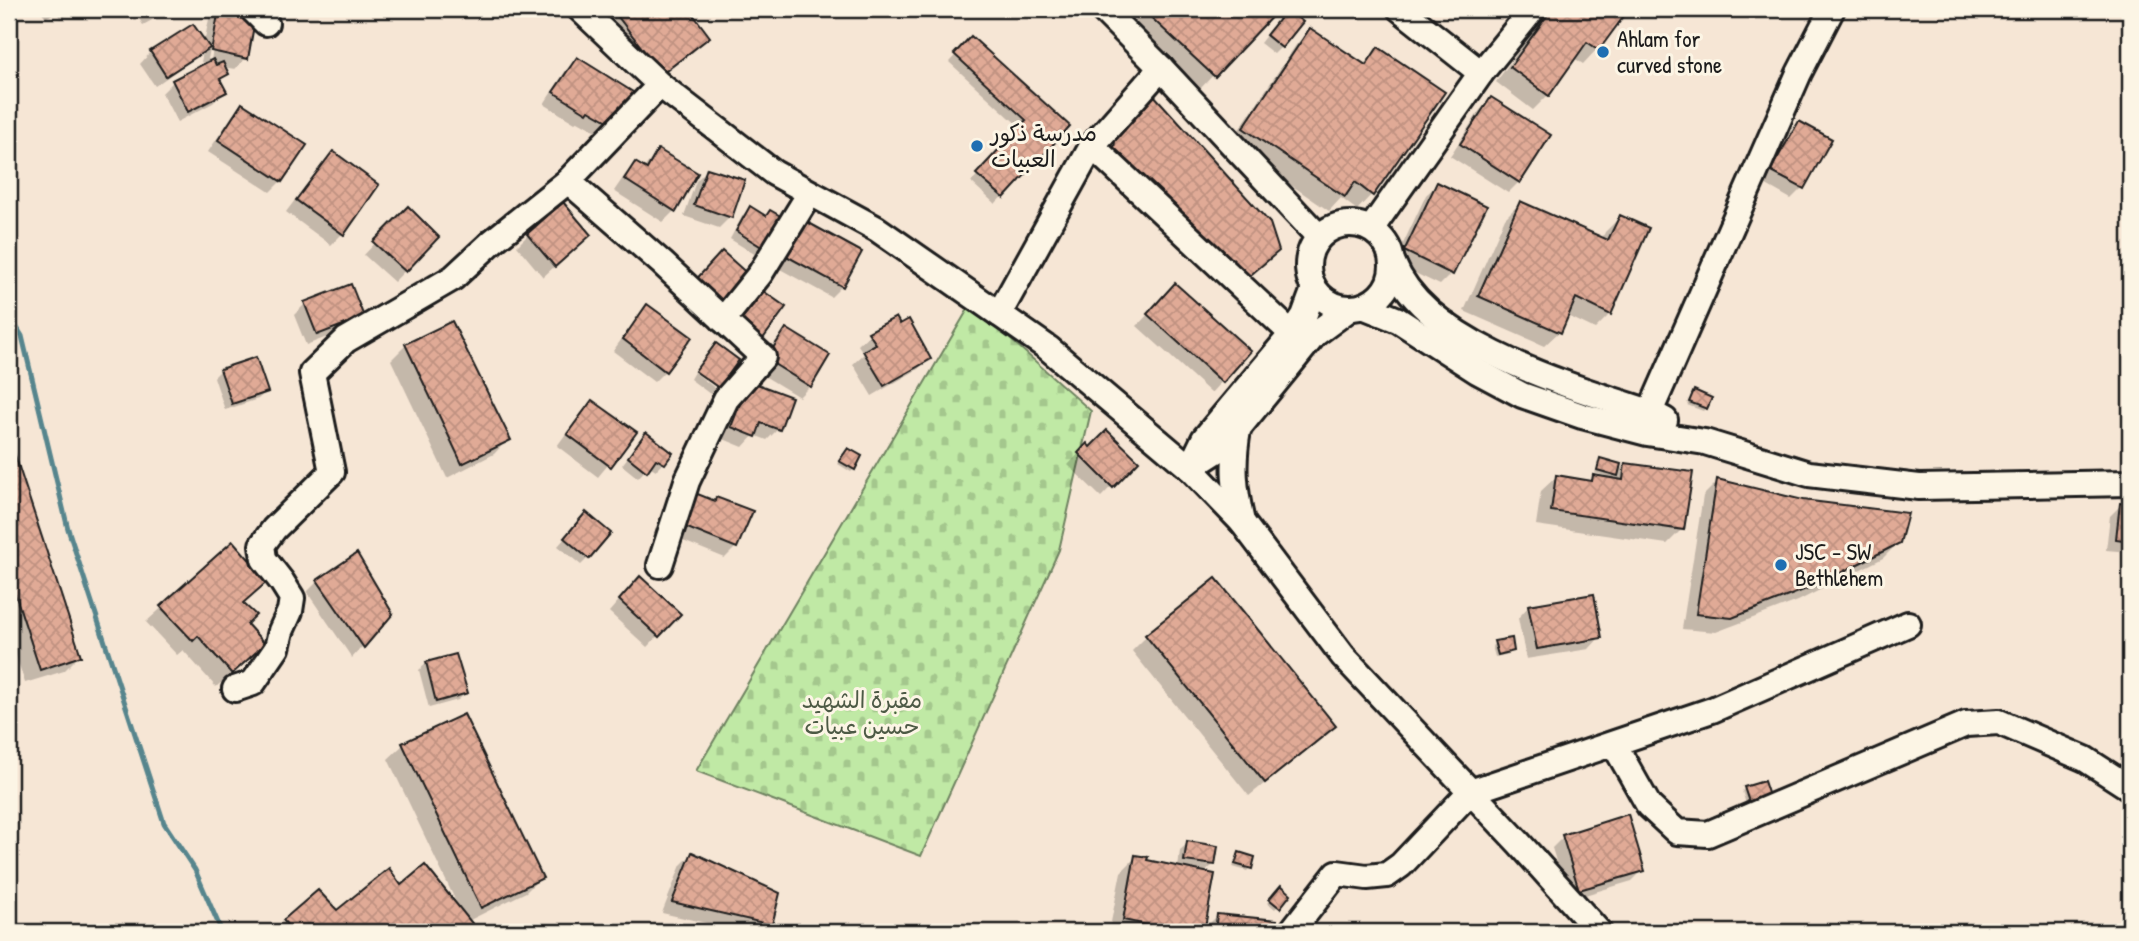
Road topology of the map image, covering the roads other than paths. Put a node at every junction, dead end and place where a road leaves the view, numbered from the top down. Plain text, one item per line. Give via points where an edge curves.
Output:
1 (580, 9) edge
2 (1102, 9) edge
3 (1400, 9) edge
4 (1533, 9) edge
5 (1832, 9) edge
6 (1161, 68) junction
7 (1481, 73) junction
8 (660, 85) junction
9 (1092, 146) junction
10 (568, 181) junction
11 (810, 192) junction
12 (1371, 229) junction
13 (1319, 237) junction
14 (1393, 263) junction
15 (1314, 289) junction
16 (1356, 307) junction
17 (999, 314) junction
18 (723, 320) junction
19 (1292, 334) junction
20 (1650, 412) junction
21 (1239, 429) junction
22 (1705, 442) junction
23 (1190, 468) junction
24 (2130, 483) edge
25 (1242, 522) junction
26 (660, 565) dead end
27 (1908, 624) dead end
28 (235, 689) dead end
29 (1614, 744) junction
30 (2130, 788) edge
31 (1470, 792) junction
32 (1291, 932) edge
33 (1599, 932) edge

1 - 8 street
2 - 6 street
3 - 7 street
4 - 7 street
5 - 20 street via 1799,73
6 - 9 street
6 - 13 street
7 - 12 street
8 - 10 street
8 - 11 street via 774,173
9 - 17 street
9 - 19 street
10 - 18 street
10 - 28 street via 453,278 346,340 312,373 332,472 262,545 264,559 292,598 290,611 277,648 253,683
11 - 17 street via 877,229
11 - 18 street via 760,274
12 - 13 street via 1344,224
12 - 14 street via 1386,243
13 - 15 street via 1308,262
14 - 16 street via 1386,290 1376,300
14 - 20 street via 1405,286 1426,307 1487,350 1553,380
15 - 16 street via 1336,306
15 - 19 street
16 - 21 street via 1315,334
16 - 22 street via 1398,320 1522,395 1647,433
17 - 23 street via 1048,348
18 - 26 street via 763,357 726,399 687,481
19 - 23 street via 1204,439
20 - 22 street
21 - 23 street via 1223,447
21 - 25 street via 1233,457
22 - 24 street via 1809,474 1919,487
23 - 25 street
25 - 31 street via 1343,656
27 - 29 street via 1712,710
29 - 30 street via 1649,806 1677,832 1708,834 1966,724 1999,722 2085,760
29 - 31 street
31 - 32 street via 1387,875 1337,873
31 - 33 street

